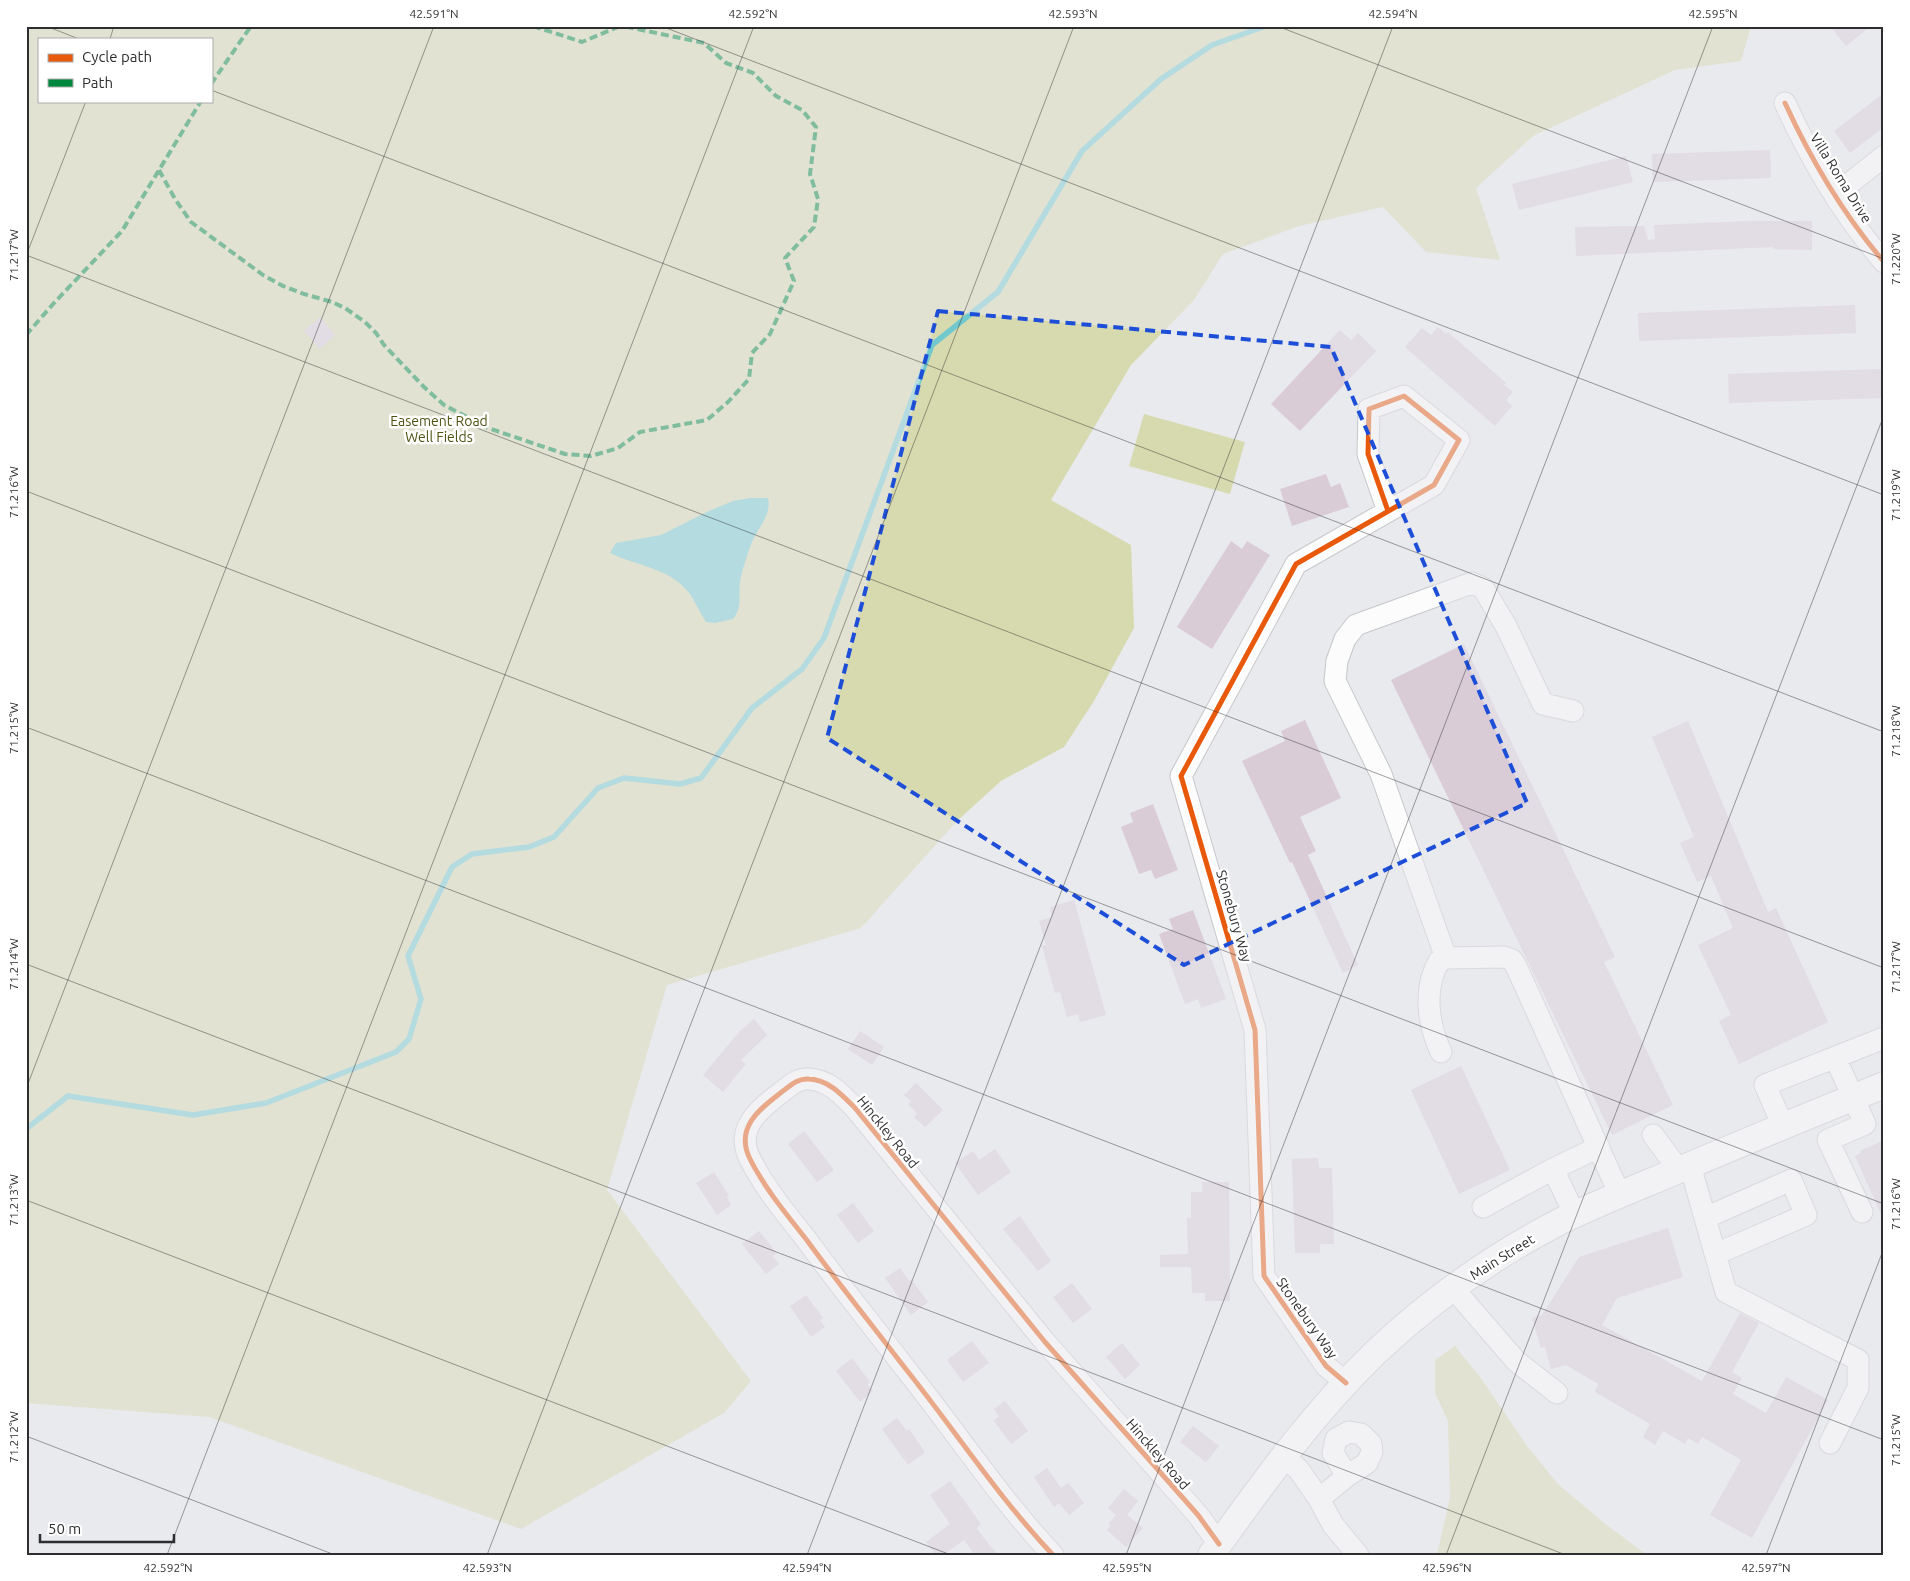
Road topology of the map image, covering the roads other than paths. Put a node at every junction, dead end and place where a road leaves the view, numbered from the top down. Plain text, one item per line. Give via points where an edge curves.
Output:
1 (1785, 103) dead end
2 (1884, 156) edge
3 (1835, 195) junction
4 (1884, 262) edge
5 (1388, 511) junction
6 (1572, 711) dead end
7 (1446, 958) junction
8 (1884, 1038) edge
9 (1441, 1052) dead end
10 (1836, 1057) junction
11 (1884, 1086) edge
12 (1854, 1097) junction
13 (1783, 1126) junction
14 (1653, 1135) dead end
15 (1599, 1147) junction
16 (1684, 1168) junction
17 (1553, 1169) junction
18 (1620, 1195) junction
19 (1483, 1207) dead end
20 (1862, 1212) dead end
21 (1575, 1215) junction
22 (1705, 1218) junction
23 (1716, 1254) junction
24 (1453, 1288) junction
25 (1346, 1383) junction
26 (1557, 1393) dead end
27 (1830, 1443) dead end
28 (1284, 1456) junction
29 (1347, 1476) dead end
30 (1319, 1499) junction
31 (1215, 1549) edge
32 (1052, 1555) edge
33 (1358, 1555) edge

1 - 3 street, Villa Roma Drive via 1803,142
2 - 3 street
3 - 4 street, Villa Roma Drive
5 - 5 street, Stonebury Way via 1434,485 1459,440 1404,396 1369,409 1368,454
5 - 25 street, Stonebury Way via 1296,564 1181,776 1255,1030 1264,1276 1326,1366
6 - 7 street via 1543,704 1506,626 1483,588 1472,583 1356,625 1345,639 1337,661 1335,681 1382,774
7 - 9 street via 1439,961 1434,970 1428,1006 1434,1038
7 - 15 street via 1504,957 1512,960
8 - 10 street
10 - 12 street
10 - 13 street via 1765,1085
11 - 12 main road, Main Street
12 - 13 main road, Main Street
12 - 20 street via 1865,1124 1828,1140
13 - 16 main road, Main Street
14 - 16 street
15 - 17 street
15 - 18 street
16 - 18 main road, Main Street
16 - 22 street
17 - 19 street
17 - 21 street
18 - 21 main road, Main Street
21 - 24 main road, Main Street via 1524,1242
22 - 23 street
22 - 23 street via 1791,1180 1806,1215
23 - 27 street via 1726,1292 1858,1360 1858,1388
24 - 25 main road, Main Street via 1377,1351
24 - 26 street via 1516,1361
25 - 28 main road, Main Street via 1318,1412
28 - 30 street via 1299,1470
28 - 31 main road, Main Street
29 - 30 street
30 - 33 street via 1333,1525
31 - 32 street, Hinckley Road via 1198,1515 1045,1342 855,1108 836,1088 808,1078 798,1080 752,1118 746,1142 749,1157 790,1220

